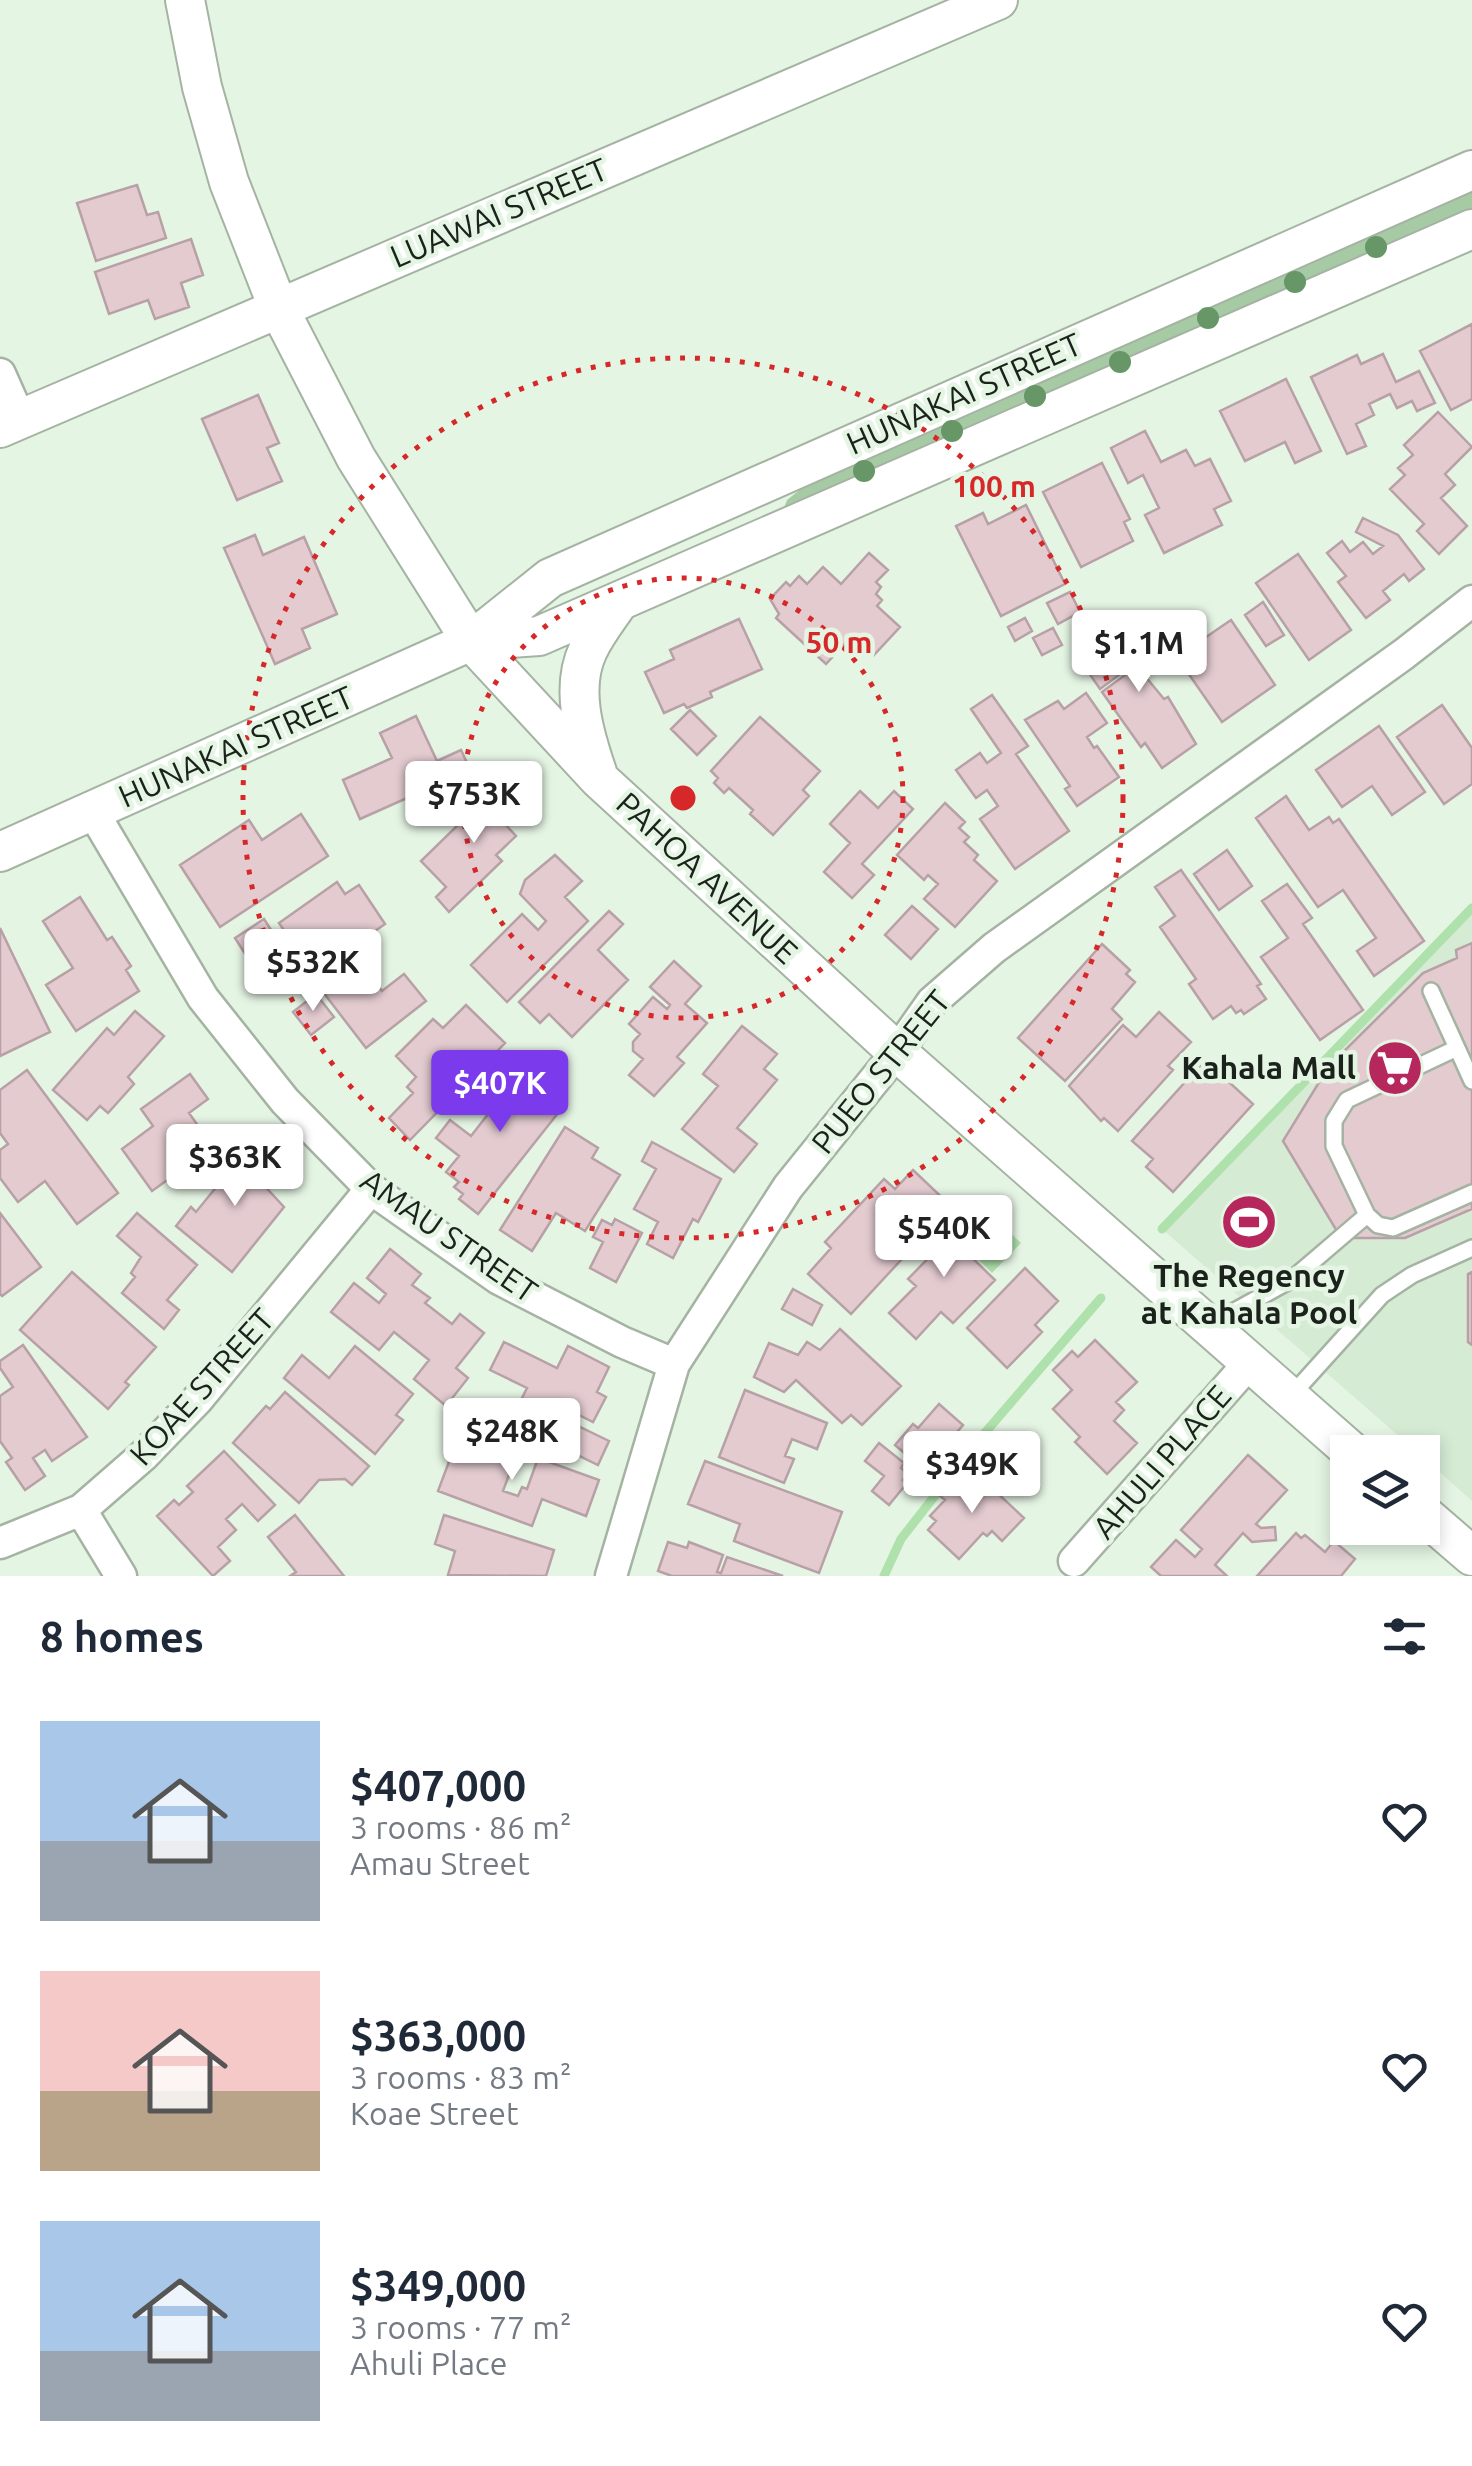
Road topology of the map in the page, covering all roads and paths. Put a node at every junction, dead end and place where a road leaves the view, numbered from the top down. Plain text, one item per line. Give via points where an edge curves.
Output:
1 (170, 0) edge
2 (184, 0) edge
3 (998, 0) edge
4 (202, 86) junction
5 (1472, 170) edge
6 (1472, 228) edge
7 (278, 308) junction
8 (0, 374) edge
9 (10, 423) edge
10 (1472, 600) edge
11 (618, 603) junction
12 (471, 641) junction
13 (599, 779) junction
14 (94, 812) junction
15 (0, 852) edge
16 (1431, 990) dead end
17 (1457, 1048) junction
18 (897, 1052) junction
19 (1472, 1081) edge
20 (371, 1189) junction
21 (1472, 1192) edge
22 (1367, 1214) junction
23 (1472, 1248) edge
24 (1208, 1326) junction
25 (1250, 1362) junction
26 (674, 1364) junction
27 (1289, 1398) junction
28 (1332, 1435) edge
29 (80, 1510) junction
30 (1440, 1529) edge
31 (0, 1543) edge
32 (1472, 1556) edge
33 (1074, 1561) dead end
34 (121, 1576) edge
35 (611, 1576) edge

1 - 4 street
2 - 4 street, PAHOA AVENUE
3 - 7 street, LUAWAI STREET
4 - 7 street, PAHOA AVENUE via 228,182
5 - 12 street, HUNAKAI STREET via 550,578
6 - 11 street, HUNAKAI STREET
7 - 9 street, LUAWAI STREET
7 - 12 street, PAHOA AVENUE via 356,458
8 - 9 street
10 - 18 street, PUEO STREET via 994,948 932,1002
11 - 12 street, HUNAKAI STREET via 539,636
11 - 13 street via 588,651 580,690 584,734
12 - 13 street, PAHOA AVENUE
12 - 14 street, HUNAKAI STREET
13 - 18 street, PAHOA AVENUE
14 - 15 street, HUNAKAI STREET
14 - 20 street, AMAU STREET via 203,998 285,1101
16 - 17 lane
17 - 19 lane
17 - 22 lane via 1347,1100 1334,1122 1334,1146
18 - 24 street, PAHOA AVENUE
18 - 26 street, PUEO STREET via 788,1188
20 - 26 street, AMAU STREET via 499,1279
20 - 29 street, KOAE STREET via 198,1400
21 - 22 lane via 1394,1228
22 - 24 lane via 1291,1280
23 - 27 lane via 1382,1295
24 - 25 street, PAHOA AVENUE
25 - 27 street, PAHOA AVENUE
25 - 33 street, AHULI PLACE
26 - 35 street, PUEO STREET
27 - 28 street, PAHOA AVENUE
29 - 31 street, KOAE STREET
29 - 34 street
30 - 32 street

